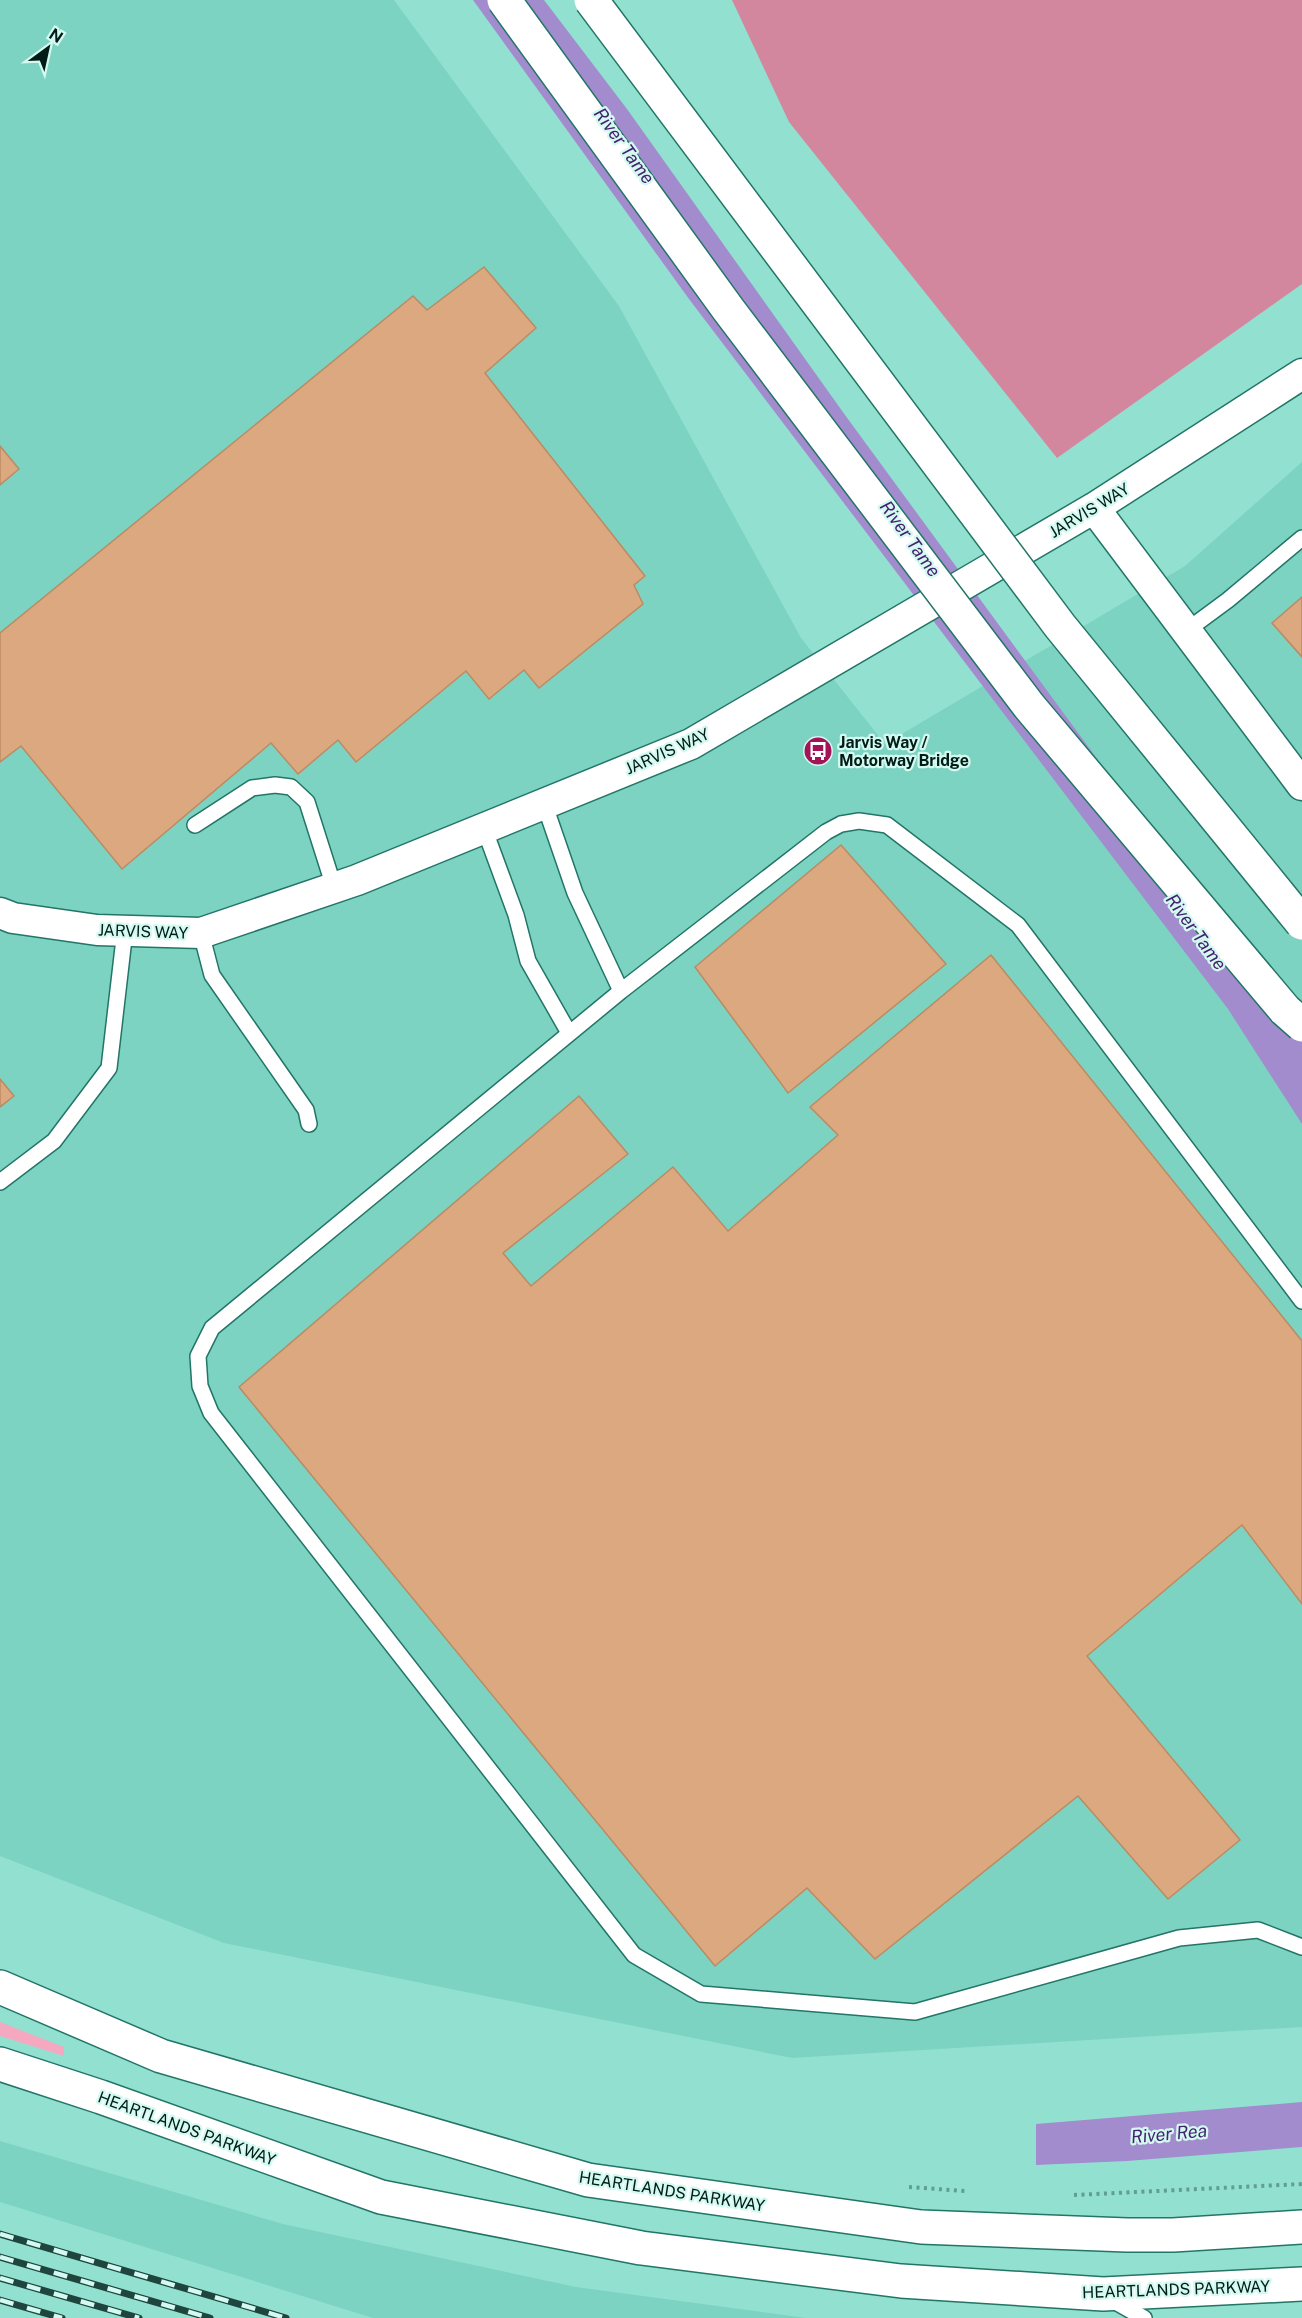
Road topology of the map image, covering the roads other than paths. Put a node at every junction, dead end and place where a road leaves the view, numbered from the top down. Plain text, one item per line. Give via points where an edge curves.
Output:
1 (504, 0) edge
2 (591, 0) edge
3 (1302, 374) edge
4 (1094, 508) junction
5 (1302, 538) edge
6 (1186, 631) junction
7 (1302, 784) edge
8 (544, 803) junction
9 (195, 825) dead end
10 (484, 828) junction
11 (334, 887) junction
12 (0, 913) edge
13 (1302, 923) edge
14 (125, 930) junction
15 (201, 933) junction
16 (621, 991) junction
17 (1302, 1025) edge
18 (569, 1033) junction
19 (309, 1124) dead end
20 (0, 1182) edge
21 (1302, 1301) edge
22 (1302, 1947) edge
23 (0, 1987) edge
24 (0, 2064) edge
25 (1302, 2227) edge
26 (1302, 2284) edge
27 (1103, 2294) junction
28 (1144, 2318) edge

1 - 17 main road, bridge via 728,309 1029,706
2 - 13 main road, bridge via 1060,626
3 - 4 street, JARVIS WAY
4 - 6 street
4 - 8 street, JARVIS WAY via 691,744
5 - 6 lane
6 - 7 street
8 - 10 street, JARVIS WAY
8 - 16 lane via 576,893
9 - 11 lane via 252,788 291,787 306,802
10 - 11 street, JARVIS WAY
10 - 18 lane via 516,915 528,961
11 - 15 street, JARVIS WAY
12 - 14 street, JARVIS WAY via 97,930
14 - 15 street, JARVIS WAY
14 - 20 lane via 109,1068 54,1142
15 - 19 lane via 212,975 306,1110
16 - 18 lane
16 - 21 lane via 826,832 859,821 887,825 1018,925
18 - 22 lane via 212,1328 198,1356 200,1386 211,1413 634,1955 701,1994 915,2013 1179,1938 1258,1929
23 - 25 main road, HEARTLANDS PARKWAY via 161,2056 588,2180 921,2227 1127,2235
24 - 27 main road, HEARTLANDS PARKWAY via 381,2197 641,2248 901,2281
26 - 27 main road, HEARTLANDS PARKWAY
27 - 28 lane

